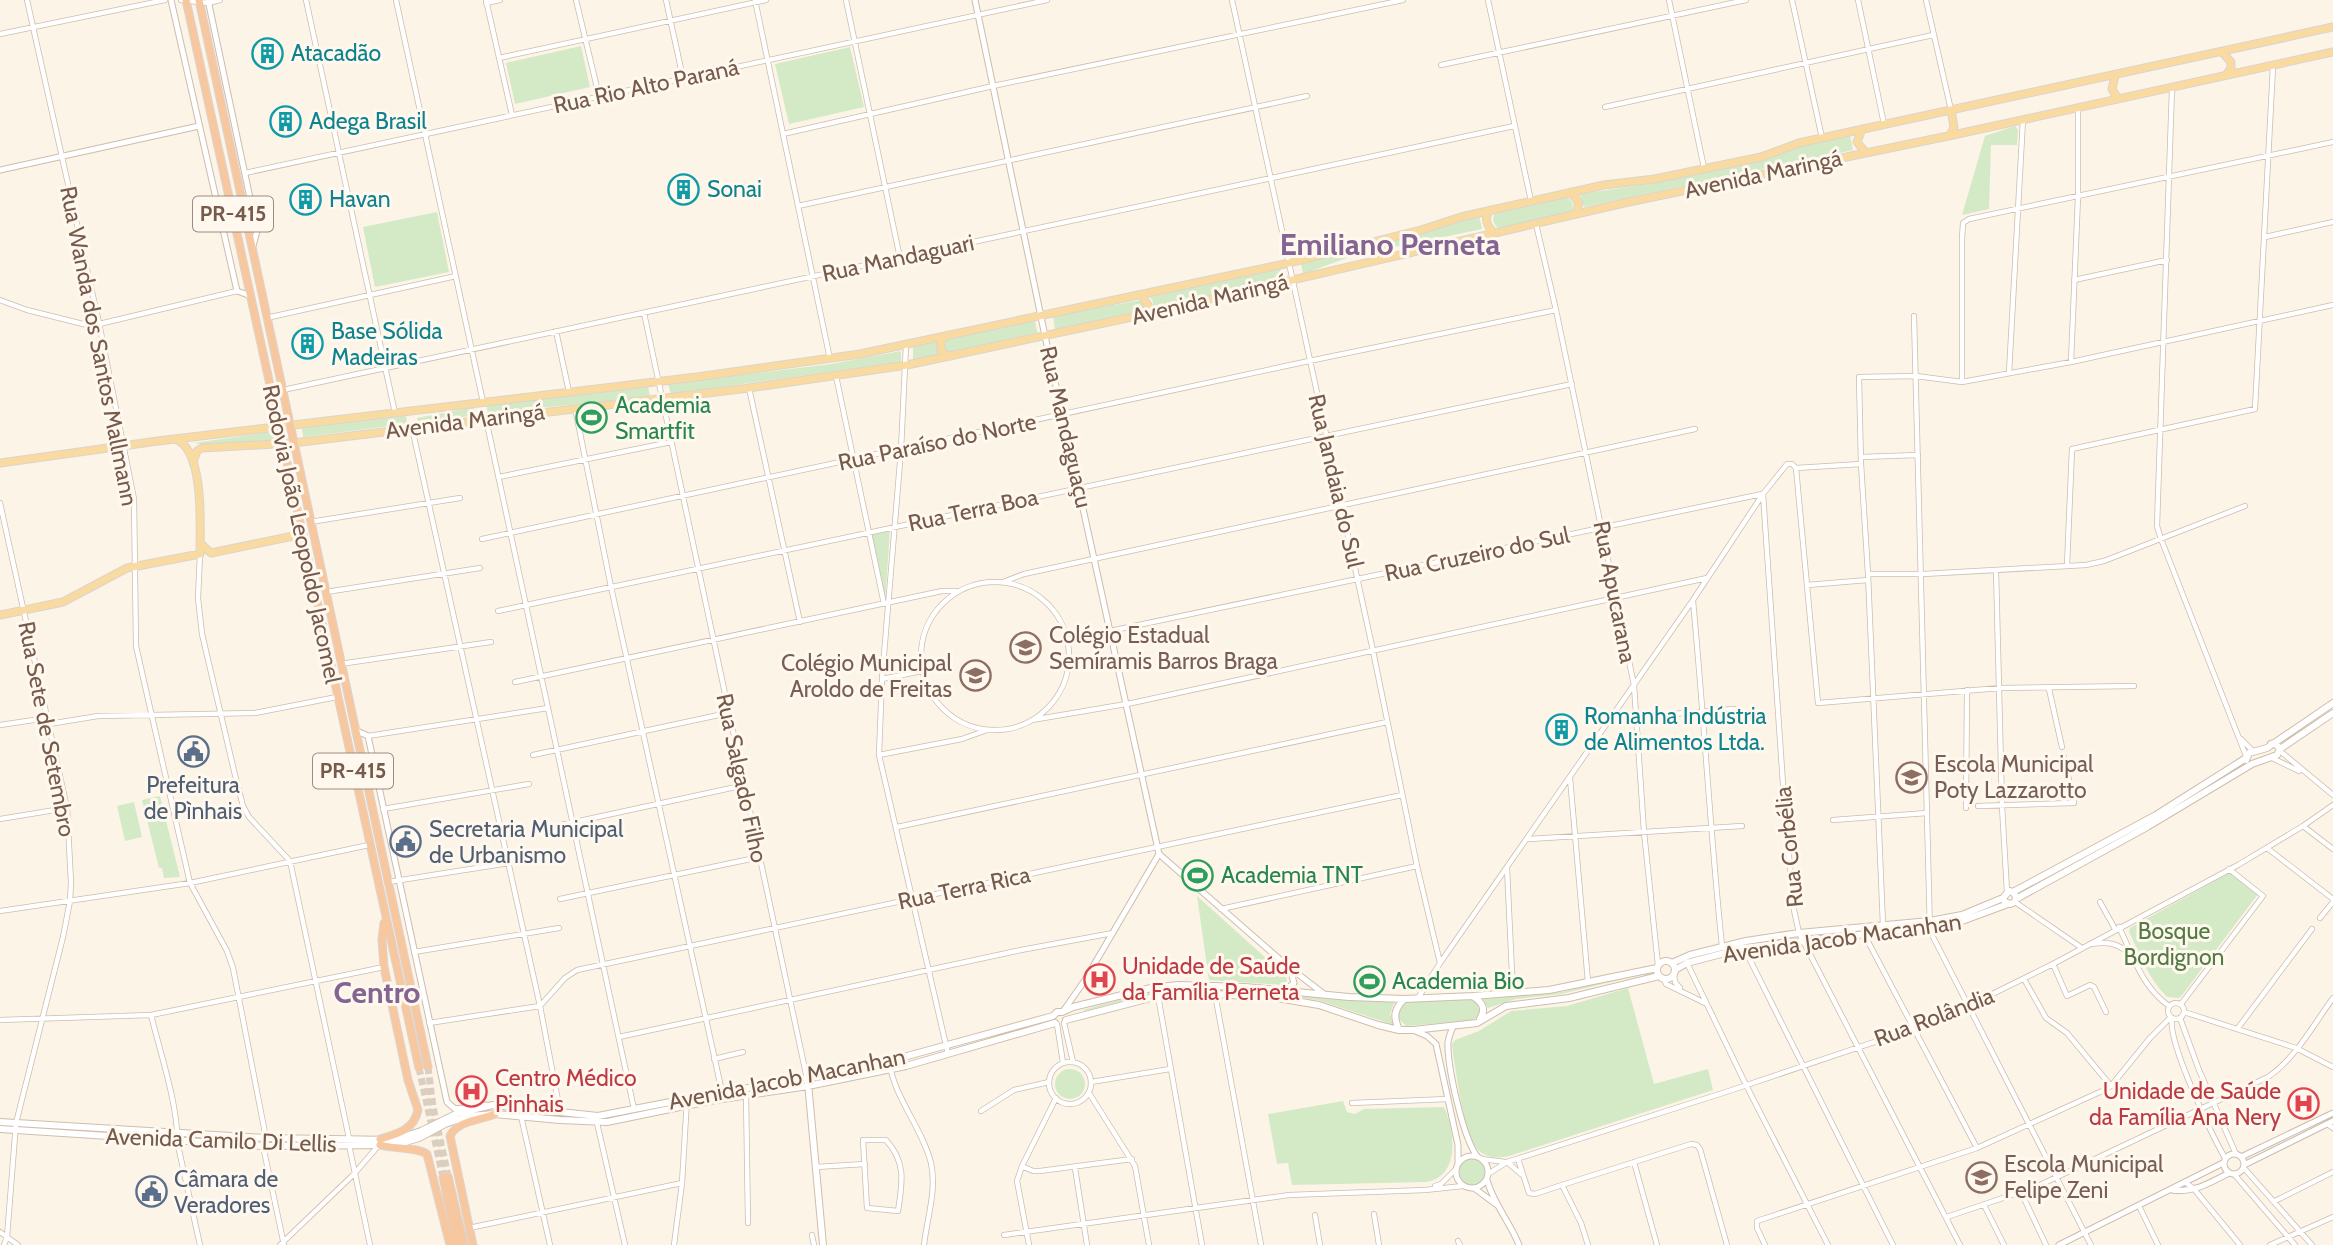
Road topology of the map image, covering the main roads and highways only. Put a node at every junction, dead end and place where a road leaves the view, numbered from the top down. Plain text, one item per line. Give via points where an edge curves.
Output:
1 (185, 0) edge
2 (199, 1) edge
3 (2333, 27) edge
4 (2333, 51) edge
5 (2222, 52) junction
6 (2115, 76) junction
7 (2226, 76) junction
8 (2118, 99) junction
9 (1951, 110) junction
10 (1862, 129) junction
11 (1950, 136) junction
12 (1866, 153) junction
13 (1571, 192) junction
14 (1490, 210) junction
15 (1576, 214) junction
16 (1494, 233) junction
17 (1141, 295) junction
18 (1146, 314) junction
19 (948, 335) junction
20 (952, 356) junction
21 (483, 402) junction
22 (409, 412) junction
23 (486, 418) junction
24 (289, 427) junction
25 (279, 428) junction
26 (412, 428) junction
27 (174, 439) junction
28 (283, 443) junction
29 (293, 443) junction
30 (193, 462) junction
31 (0, 463) edge
32 (303, 534) junction
33 (200, 543) junction
34 (0, 615) edge
35 (347, 695) junction
36 (337, 696) junction
37 (2333, 703) edge
38 (2333, 713) edge
39 (2271, 744) junction
40 (2280, 750) junction
41 (2246, 757) junction
42 (2252, 764) junction
43 (2008, 894) junction
44 (2013, 902) junction
45 (385, 916) junction
46 (1930, 924) junction
47 (1801, 937) junction
48 (1673, 969) junction
49 (1659, 972) junction
50 (1473, 996) junction
51 (1404, 999) junction
52 (1082, 1005) junction
53 (1083, 1016) junction
54 (1059, 1021) junction
55 (1476, 1023) junction
56 (1399, 1030) junction
57 (808, 1083) junction
58 (687, 1102) junction
59 (494, 1110) junction
60 (560, 1111) junction
61 (560, 1120) junction
62 (0, 1122) edge
63 (16, 1126) junction
64 (437, 1126) joint
65 (0, 1129) edge
66 (349, 1141) junction
67 (380, 1142) junction
68 (450, 1245) edge
69 (457, 1245) edge
70 (464, 1245) edge
71 (472, 1245) edge
72 (823, 1245) edge

1 - 25 highway, Rodovia João Leopoldo Jacomel / PR-415
2 - 24 highway, Rodovia João Leopoldo Jacomel / PR-415
3 - 5 main road, Avenida Maringá
4 - 7 main road, Avenida Maringá
5 - 6 main road, Avenida Maringá
5 - 7 main road via 2231,62
6 - 8 main road via 2112,89
6 - 9 main road, Avenida Maringá
7 - 8 main road, Avenida Maringá
8 - 11 main road, Avenida Maringá
9 - 10 main road, Avenida Maringá
9 - 11 main road via 1954,127
10 - 12 main road via 1857,142
10 - 13 main road, Avenida Maringá via 1761,157
11 - 12 main road, Avenida Maringá
12 - 15 main road, Avenida Maringá
13 - 14 main road, Avenida Maringá
13 - 15 main road via 1579,203
14 - 16 main road via 1486,223
14 - 17 main road, Avenida Maringá via 1289,263
15 - 16 main road, Avenida Maringá
16 - 18 main road, Avenida Maringá
17 - 18 main road via 1148,305
17 - 19 main road, Avenida Maringá
18 - 20 main road, Avenida Maringá
19 - 20 main road via 940,347
19 - 21 main road, Avenida Maringá via 830,359
20 - 23 main road, Avenida Maringá via 750,388
21 - 22 main road, Avenida Maringá
21 - 23 main road
22 - 24 main road, Avenida Maringá
22 - 26 main road
23 - 26 main road, Avenida Maringá
24 - 25 main road, Avenida Maringá
24 - 29 highway, Rodovia João Leopoldo Jacomel / PR-415
25 - 27 main road, Avenida Maringá
25 - 28 highway, Rodovia João Leopoldo Jacomel / PR-415
26 - 29 main road, Avenida Maringá
27 - 30 main road via 185,444
27 - 31 main road, Avenida Maringá
28 - 29 main road, Avenida Maringá
28 - 30 main road, Avenida Maringá via 202,448
28 - 32 highway, Rodovia João Leopoldo Jacomel / PR-415
29 - 35 highway, Rodovia João Leopoldo Jacomel / PR-415
30 - 33 main road via 201,508
32 - 33 main road via 211,553
32 - 36 highway, Rodovia João Leopoldo Jacomel / PR-415
33 - 34 main road via 200,555 127,568 70,600
35 - 36 highway
35 - 45 highway, Rodovia João Leopoldo Jacomel / PR-415 via 424,1067
36 - 45 highway, Rodovia João Leopoldo Jacomel / PR-415
37 - 39 main road, Avenida Jacob Macanhan
38 - 40 main road, Avenida Jacob Macanhan
39 - 40 main road
39 - 41 main road, Avenida Jacob Macanhan
40 - 42 main road, Avenida Jacob Macanhan via 2272,758
41 - 42 main road
41 - 43 main road, Avenida Jacob Macanhan via 2156,815
42 - 44 main road, Avenida Jacob Macanhan
43 - 44 main road
43 - 44 main road
43 - 46 main road, Avenida Jacob Macanhan
44 - 46 main road, Avenida Jacob Macanhan via 1971,919
45 - 67 highway via 384,967 418,1110 413,1124
46 - 47 main road, Avenida Jacob Macanhan
46 - 47 main road, Avenida Jacob Macanhan
47 - 48 main road, Avenida Jacob Macanhan
47 - 48 main road, Avenida Jacob Macanhan via 1722,946
48 - 49 main road
48 - 49 main road via 1664,961
49 - 50 main road via 1549,990
49 - 55 main road, Avenida Jacob Macanhan via 1569,998 1506,1006
50 - 51 main road
50 - 55 main road via 1484,1009
51 - 52 main road via 1178,985
51 - 56 main road via 1394,1017
52 - 53 main road
52 - 54 main road via 1062,1012
53 - 54 main road, Avenida Jacob Macanhan
53 - 56 main road, Avenida Jacob Macanhan via 1158,996 1215,994 1319,1005
54 - 57 main road, Avenida Jacob Macanhan via 946,1045
54 - 57 main road, Avenida Jacob Macanhan via 890,1070
55 - 56 main road, Avenida Jacob Macanhan
57 - 58 main road, Avenida Jacob Macanhan
57 - 58 main road, Avenida Jacob Macanhan via 722,1092
57 - 72 main road, Rua Salgado Filho
58 - 60 main road, Avenida Jacob Macanhan via 598,1116
58 - 61 main road, Avenida Jacob Macanhan via 597,1123
59 - 60 main road, Avenida Jacob Macanhan
59 - 61 main road, Avenida Jacob Macanhan
59 - 64 main road, Avenida Jacob Macanhan
59 - 71 highway via 460,1125 450,1136
60 - 61 main road
62 - 63 main road, Avenida Camilo Di Lellis
63 - 65 main road, Avenida Camilo Di Lellis
63 - 66 main road, Avenida Camilo Di Lellis
63 - 66 main road, Avenida Camilo Di Lellis via 263,1146
64 - 67 main road, Avenida Camilo Di Lellis
66 - 67 main road, Avenida Camilo Di Lellis
67 - 68 highway via 427,1154
69 - 70 highway via 446,1176

